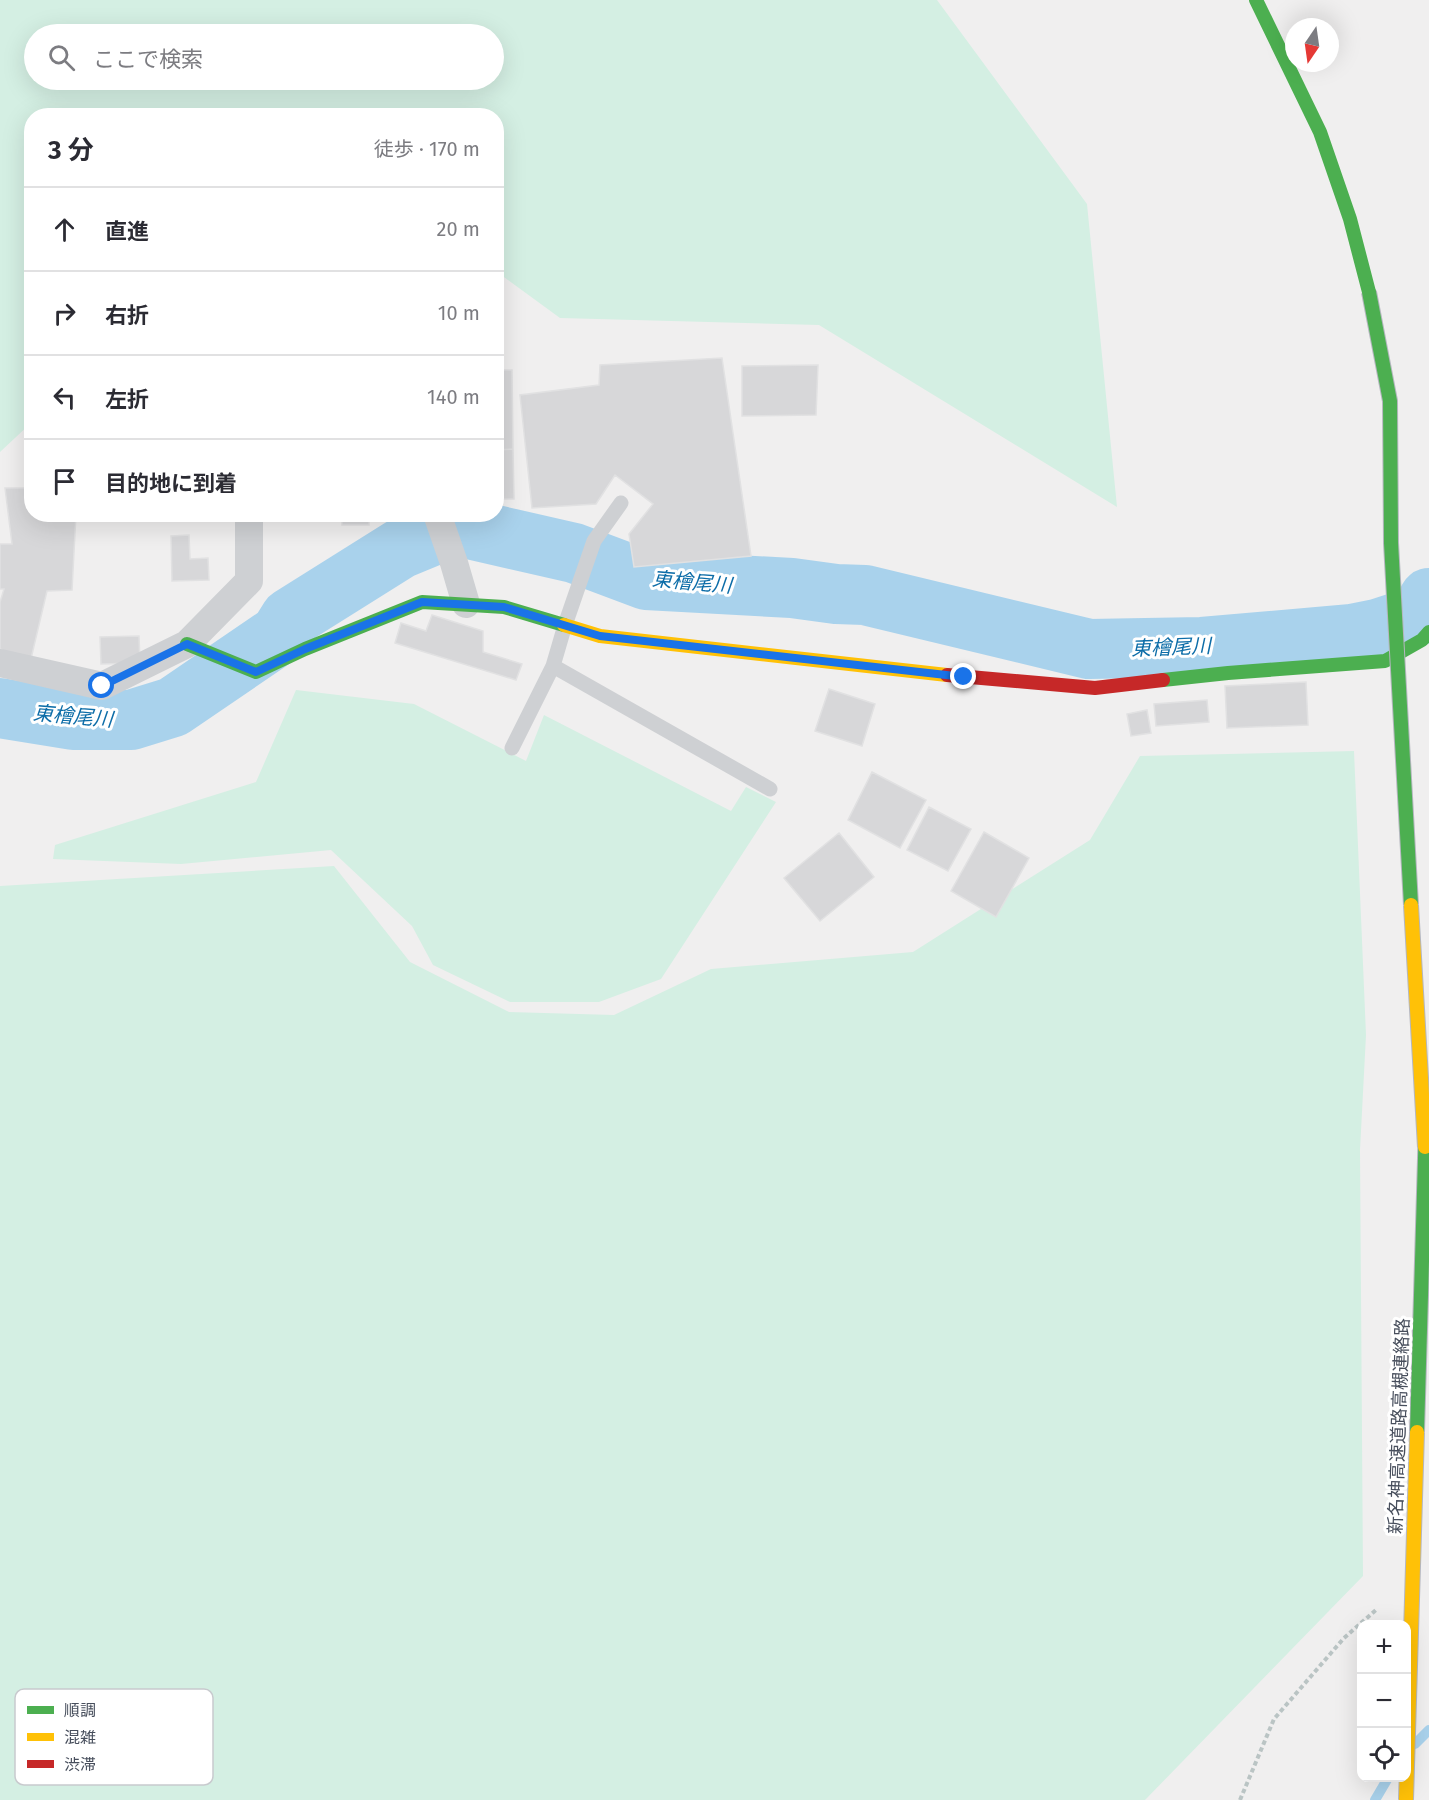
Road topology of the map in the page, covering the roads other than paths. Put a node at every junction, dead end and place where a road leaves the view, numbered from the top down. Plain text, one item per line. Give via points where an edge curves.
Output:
1 (1256, 0) edge
2 (621, 503) dead end
3 (249, 522) edge
4 (440, 522) edge
5 (466, 604) junction
6 (565, 625) junction
7 (1427, 638) edge
8 (187, 644) junction
9 (0, 663) edge
10 (553, 666) junction
11 (512, 748) dead end
12 (770, 789) dead end
13 (1429, 1053) edge
14 (1425, 1147) junction
15 (1407, 1800) edge

1 - 14 main road, bridge via 1320,132 1350,219 1390,401 1391,543
2 - 6 lane via 594,541
3 - 8 street via 249,581
4 - 5 street
5 - 6 main road via 504,607
5 - 8 main road via 422,602 256,672
6 - 7 main road via 600,636 1095,688 1385,661
6 - 10 lane
8 - 9 street via 102,686
10 - 11 lane
10 - 12 lane
13 - 14 main road, 新名神高速道路高槻連絡路, bridge
14 - 15 main road, 新名神高速道路高槻連絡路, bridge

